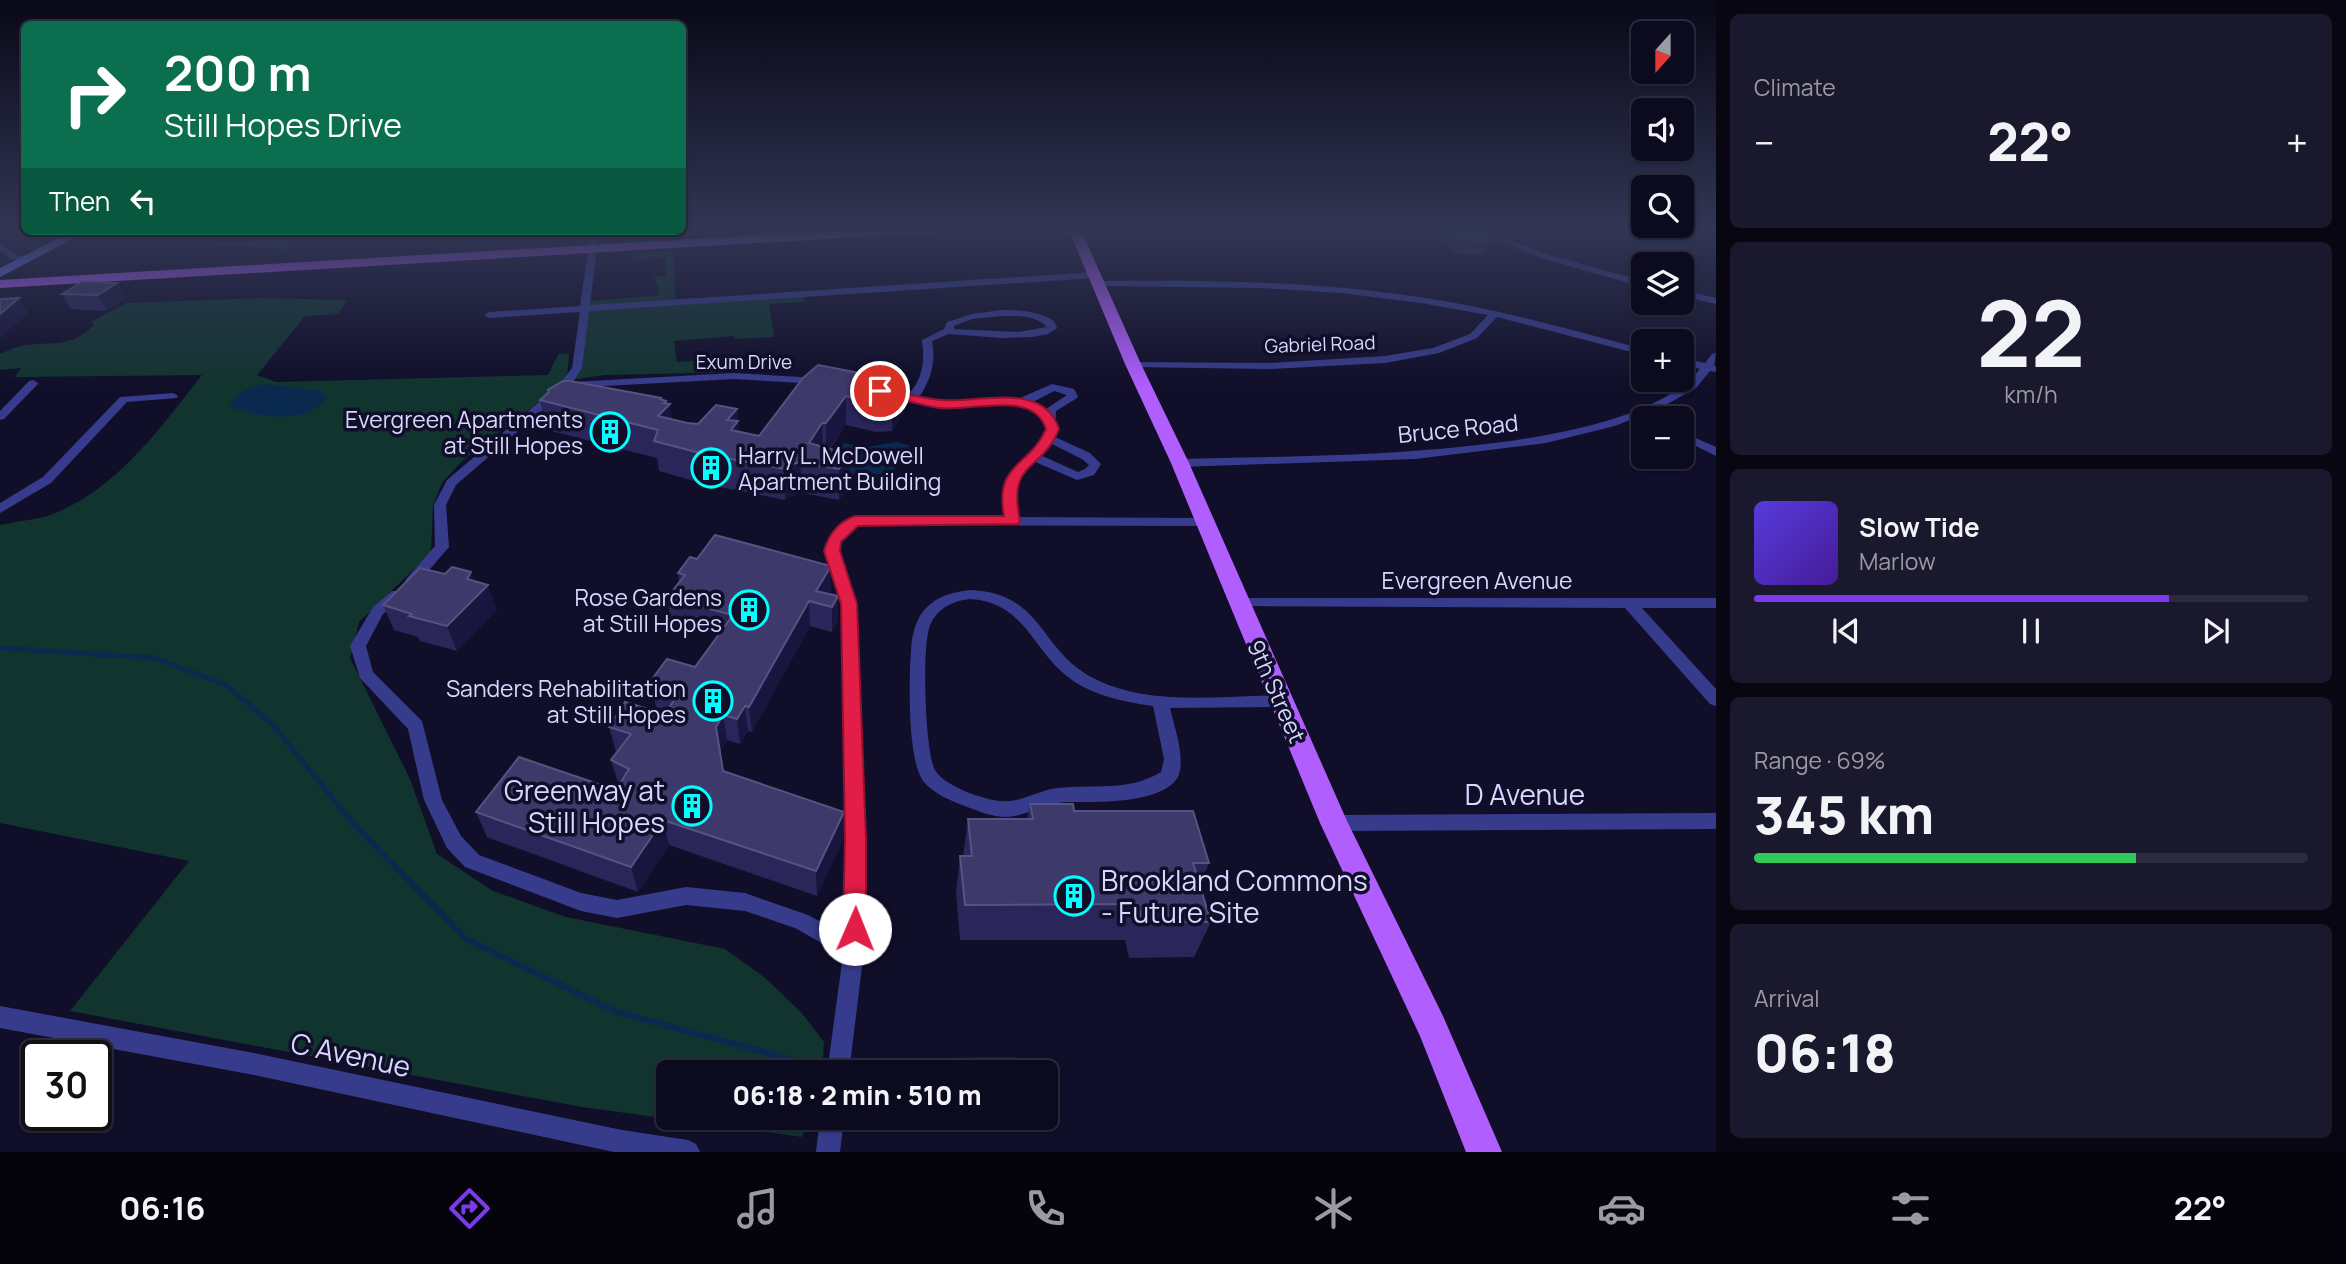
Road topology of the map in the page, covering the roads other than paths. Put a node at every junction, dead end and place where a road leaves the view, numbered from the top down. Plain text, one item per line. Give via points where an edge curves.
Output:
1 (38, 282) edge
2 (590, 282) edge
3 (1067, 282) edge
4 (1098, 282) edge
5 (1157, 282) edge
6 (0, 284) edge
7 (1694, 295) edge
8 (1716, 300) edge
9 (587, 310) junction
10 (1494, 314) junction
11 (489, 315) dead end
12 (948, 331) junction
13 (1631, 349) edge
14 (1716, 356) edge
15 (1133, 364) junction
16 (1694, 364) edge
17 (1712, 368) edge
18 (33, 383) dead end
19 (833, 383) edge
20 (564, 386) junction
21 (880, 391) edge
22 (173, 396) dead end
23 (910, 399) junction
24 (1020, 402) junction
25 (1659, 406) edge
26 (0, 417) edge
27 (1631, 419) edge
28 (1050, 420) junction
29 (1050, 439) junction
30 (1694, 441) edge
31 (1716, 452) edge
32 (1031, 456) junction
33 (1180, 463) junction
34 (0, 509) edge
35 (1012, 521) junction
36 (1203, 523) junction
37 (1238, 603) junction
38 (1629, 603) junction
39 (1716, 603) edge
40 (1716, 700) edge
41 (1160, 701) junction
42 (1281, 701) junction
43 (1716, 821) edge
44 (1334, 822) junction
45 (854, 950) junction
46 (0, 1017) edge
47 (840, 1060) edge
48 (831, 1130) edge
49 (621, 1147) edge
50 (688, 1152) edge
51 (828, 1152) edge
52 (1484, 1152) edge

1 - 6 main road
2 - 9 street
3 - 9 street
4 - 15 main road, 9th Street
5 - 10 street via 1301,286 1419,299
7 - 8 street
9 - 11 street
9 - 20 street via 577,368
10 - 13 street
10 - 15 street, Gabriel Road via 1479,334 1460,345 1371,362
12 - 12 street via 959,318 990,314 1035,315 1045,318 1052,328 1028,334
12 - 23 street via 927,340 928,367 919,392
14 - 17 street, Bruce Road
15 - 33 main road, 9th Street
16 - 17 street
17 - 25 street, Bruce Road
18 - 26 street
19 - 20 street, Exum Drive via 734,376
20 - 45 street via 451,482 440,505 442,547 378,611 358,646 366,674 416,726 433,800 454,842 472,861 581,902 617,909 686,896 745,902 801,921
21 - 23 street
22 - 34 street via 124,399 47,480
23 - 24 street via 960,405
24 - 28 street
24 - 28 street via 1052,387 1070,391 1073,396 1051,410
27 - 33 street, Bruce Road via 1546,439 1456,452
28 - 29 street
29 - 32 street
29 - 32 street via 1086,456 1094,464 1090,471 1077,477
30 - 31 street
32 - 35 street via 1009,487
33 - 36 main road, 9th Street
35 - 36 street
35 - 45 street via 855,521 834,541 832,551 849,604
36 - 37 main road, 9th Street
37 - 38 street, Evergreen Avenue
37 - 42 main road, 9th Street
38 - 39 street, Evergreen Avenue
38 - 40 street
41 - 41 street via 1088,682 1062,665 1021,612 999,599 976,594 954,597 938,604 922,625 918,646 921,741 927,773 949,792 984,806 1015,808 1058,795 1128,795 1153,788 1169,776 1173,759
41 - 42 street
42 - 44 main road, 9th Street
43 - 44 street, D Avenue
44 - 52 main road, 9th Street via 1432,1027
45 - 47 street
46 - 49 street, C Avenue via 254,1064
48 - 51 street
49 - 50 street, C Avenue

